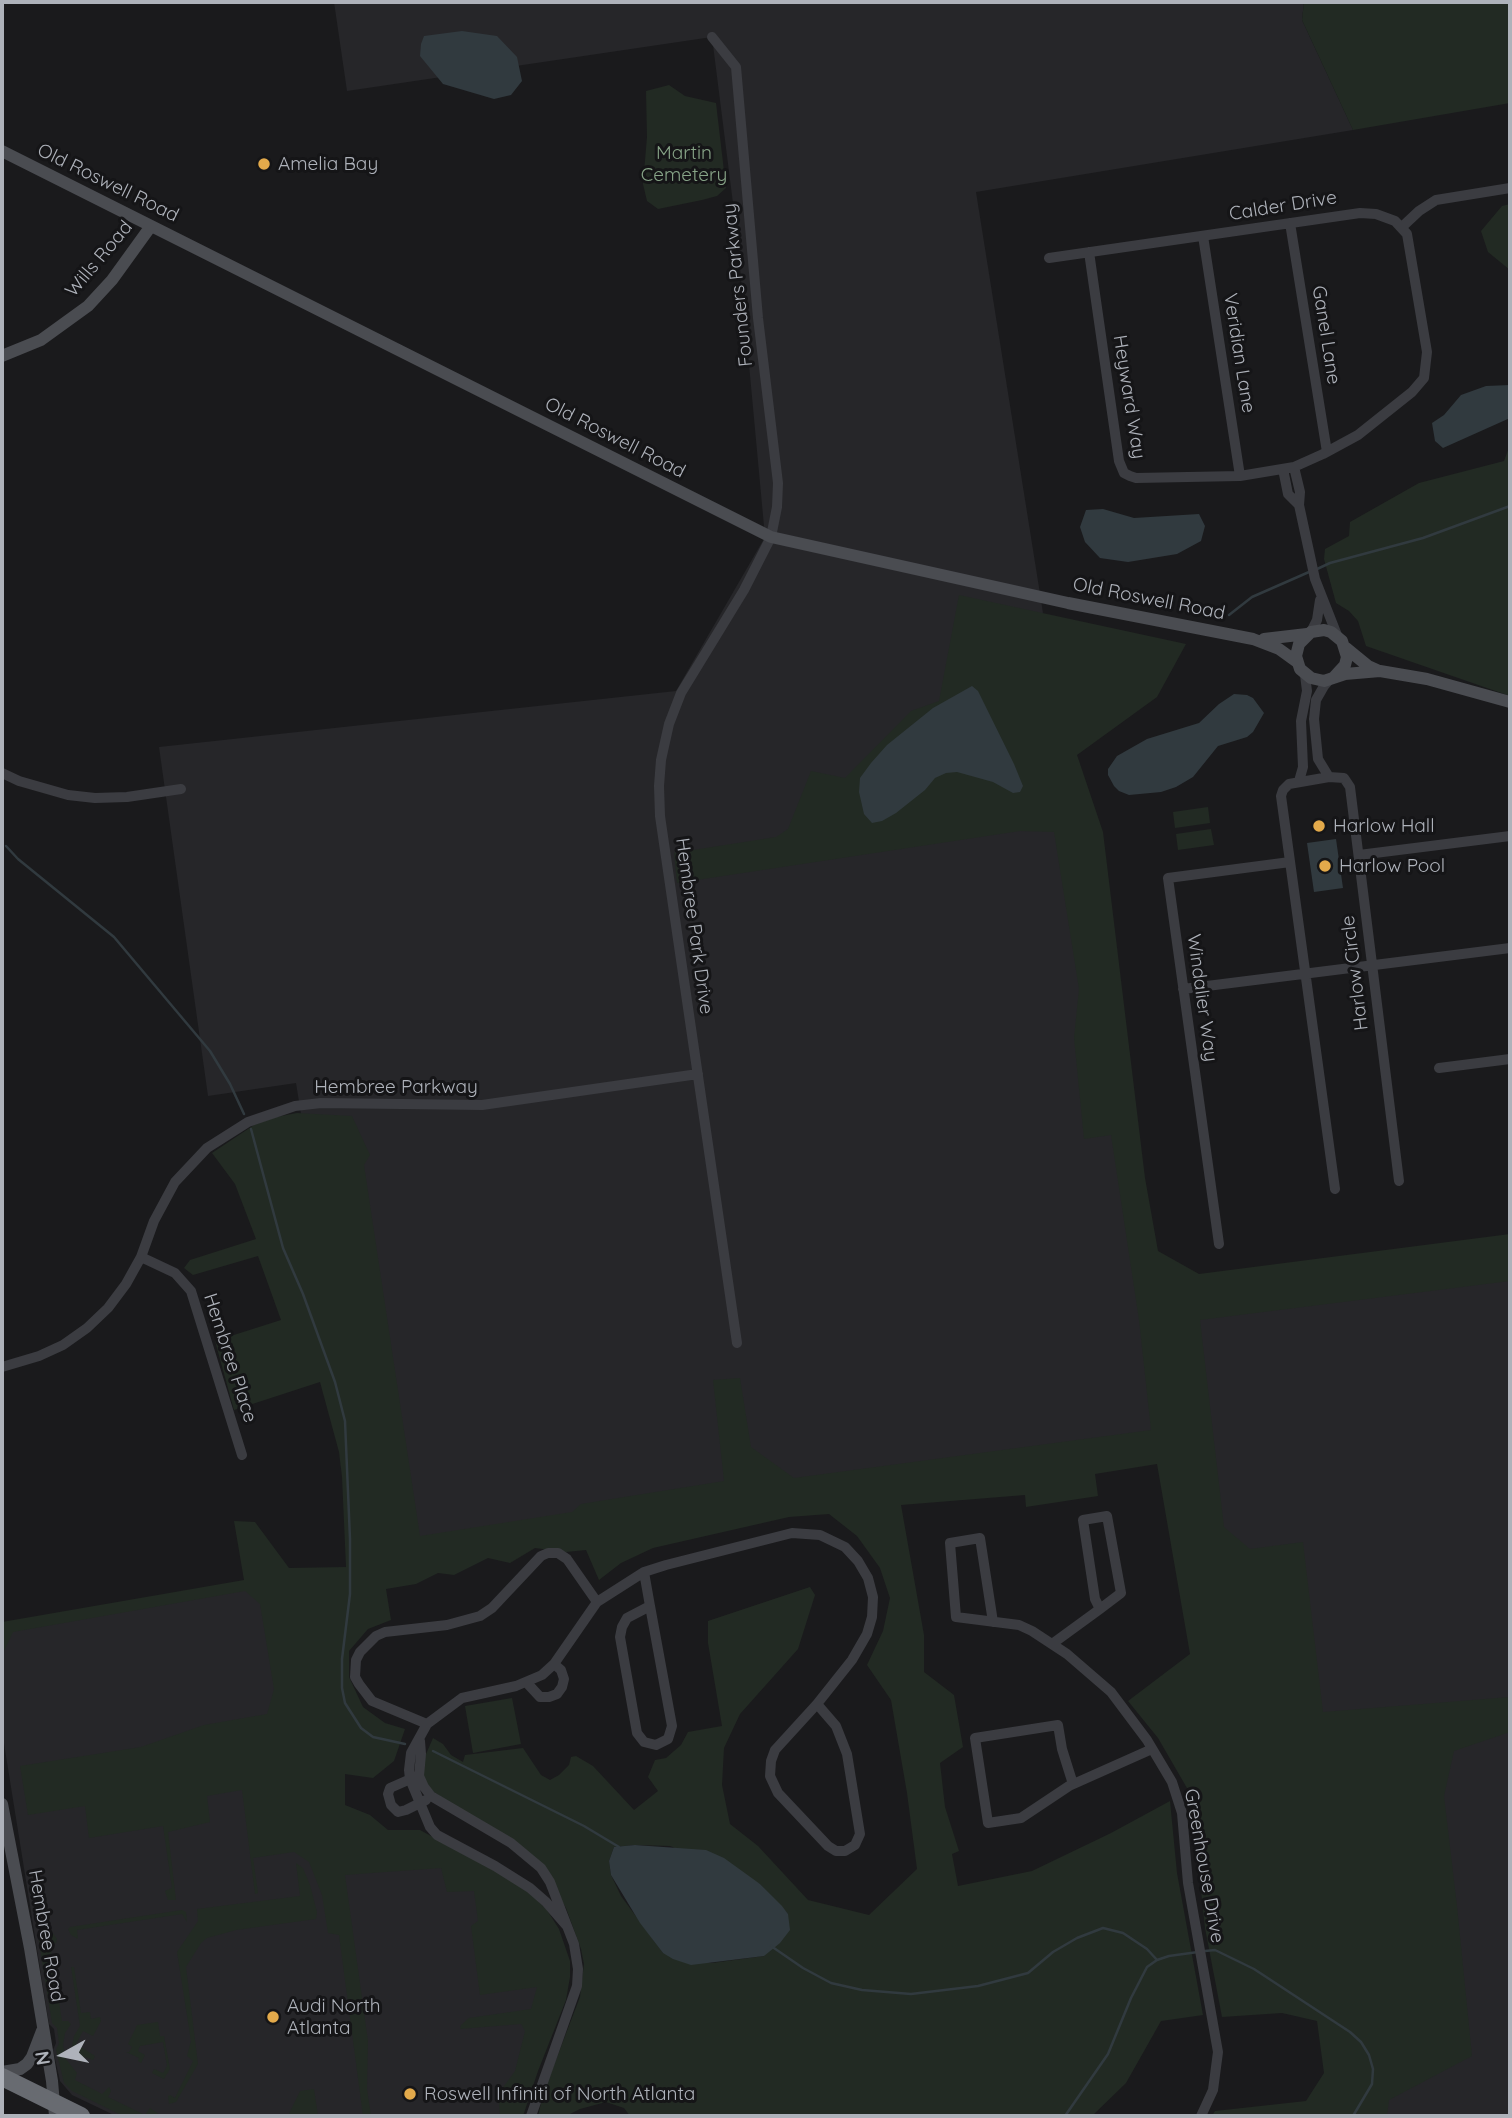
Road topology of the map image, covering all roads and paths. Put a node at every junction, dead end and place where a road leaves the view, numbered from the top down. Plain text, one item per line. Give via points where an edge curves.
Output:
1 (712, 37) dead end
2 (2, 151) edge
3 (1510, 188) edge
4 (1290, 223) junction
5 (151, 226) junction
6 (1402, 227) junction
7 (1203, 236) junction
8 (1088, 252) junction
9 (1049, 258) dead end
10 (2, 356) edge
11 (1326, 453) junction
12 (1294, 467) junction
13 (1283, 469) junction
14 (1240, 476) junction
15 (1299, 505) junction
16 (771, 537) junction
17 (1320, 596) junction
18 (1309, 633) junction
19 (1337, 635) junction
20 (1253, 639) junction
21 (1346, 648) junction
22 (1297, 663) junction
23 (1380, 671) junction
24 (1305, 675) junction
25 (1332, 678) junction
26 (1510, 702) edge
27 (2, 773) edge
28 (1329, 776) junction
29 (1299, 781) junction
30 (181, 789) dead end
31 (1510, 836) edge
32 (1359, 855) junction
33 (1290, 862) junction
34 (1510, 948) edge
35 (1372, 965) junction
36 (1306, 973) junction
37 (1183, 989) junction
38 (1510, 1059) edge
39 (1439, 1068) dead end
40 (698, 1074) junction
41 (1398, 1181) dead end
42 (1335, 1189) dead end
43 (1219, 1244) dead end
44 (141, 1257) junction
45 (737, 1343) dead end
46 (2, 1367) edge
47 (242, 1455) dead end
48 (644, 1572) junction
49 (597, 1602) junction
50 (650, 1606) junction
51 (1100, 1609) junction
52 (993, 1622) junction
53 (1052, 1644) junction
54 (554, 1664) junction
55 (527, 1683) junction
56 (817, 1703) junction
57 (427, 1724) junction
58 (1153, 1749) junction
59 (414, 1778) junction
60 (1073, 1784) junction
61 (431, 1796) junction
62 (421, 1803) junction
63 (2, 1804) edge
64 (566, 1925) junction
65 (43, 2028) junction
66 (2, 2072) edge
67 (2, 2077) edge
68 (54, 2110) edge
69 (81, 2116) edge
70 (531, 2116) edge
71 (1201, 2116) edge

1 - 16 street, Founders Parkway via 736,66 778,483
2 - 5 street, Old Roswell Road
3 - 6 street via 1436,200
4 - 6 street, Calder Drive via 1367,212
4 - 7 street, Calder Drive
4 - 11 street, Ganel Lane
5 - 10 street, Wills Road via 88,306 41,340
5 - 16 street, Old Roswell Road
6 - 11 street, Heyward Way via 1409,243 1426,370 1402,401
7 - 8 street, Calder Drive
7 - 14 street, Veridian Lane
8 - 9 street, Calder Drive
8 - 14 street, Heyward Way via 1124,473 1136,478
11 - 12 street, Heyward Way
12 - 13 street, Heyward Way
12 - 15 street
13 - 14 street, Heyward Way
13 - 15 street via 1288,494
15 - 17 street
16 - 20 street, Old Roswell Road
16 - 40 street, Hembree Park Drive via 681,693 661,760 660,816
17 - 18 street via 1317,620
17 - 19 street
18 - 19 street, Old Roswell Road via 1324,630
18 - 20 street, Old Roswell Road
18 - 22 street via 1298,644
19 - 21 street
20 - 22 street, Old Roswell Road via 1279,649
21 - 23 street
21 - 25 street via 1345,665
22 - 24 street, Old Roswell Road
23 - 25 street
23 - 26 street
24 - 25 street via 1317,680
24 - 29 street
25 - 28 street, Harlow Circle via 1316,700 1314,719 1318,759
27 - 30 street via 68,795 95,798
28 - 29 street
28 - 32 street, Harlow Circle via 1344,778 1350,787
29 - 33 street via 1286,786 1281,796
31 - 32 street
32 - 35 street, Harlow Circle
33 - 36 street
33 - 37 street, Windalier Way via 1168,878
34 - 35 street
35 - 36 street
35 - 41 street, Harlow Circle
36 - 37 street
36 - 42 street
37 - 43 street, Windalier Way
38 - 39 street
40 - 44 street, Hembree Parkway via 482,1105 321,1103 270,1112 226,1133 189,1165 162,1204
40 - 45 street, Hembree Park Drive
44 - 46 street, Hembree Parkway via 108,1308 87,1328 63,1345
44 - 47 street, Hembree Place via 175,1273 191,1291
48 - 49 street
48 - 50 street
48 - 56 street via 792,1533 820,1535 845,1548 868,1578 872,1617 852,1660
49 - 54 street
49 - 57 street via 567,1559 548,1553 480,1616 376,1636 356,1660 359,1684 372,1701
50 - 50 street via 672,1726 668,1739 656,1745 644,1742 637,1733 620,1637 628,1618
51 - 51 street via 1121,1593 1107,1516 1083,1520
51 - 53 street
52 - 52 street, Greenhouse Drive via 956,1617 950,1543 980,1538
52 - 53 street, Greenhouse Drive via 1019,1625
53 - 58 street, Greenhouse Drive via 1111,1692
54 - 55 street
54 - 55 street via 564,1679 557,1694 540,1697
55 - 57 street via 462,1698
56 - 56 street via 775,1750 770,1776 778,1793 828,1846 845,1851 855,1845 860,1834 847,1754 836,1726
57 - 59 street
58 - 60 street
58 - 71 street, Greenhouse Drive via 1172,1782 1182,1813 1188,1883 1217,2044 1217,2072
59 - 61 street
59 - 62 street
59 - 62 street via 390,1788 388,1800 398,1811
60 - 60 street via 1021,1818 988,1823 975,1738 1058,1725
61 - 62 street
61 - 64 street via 511,1843 541,1868
62 - 64 street via 437,1835 530,1888
63 - 65 street, Hembree Road
64 - 70 street via 577,1955 577,1986
65 - 66 street via 27,2064
65 - 68 street, Hembree Road
67 - 68 highway
68 - 69 highway

